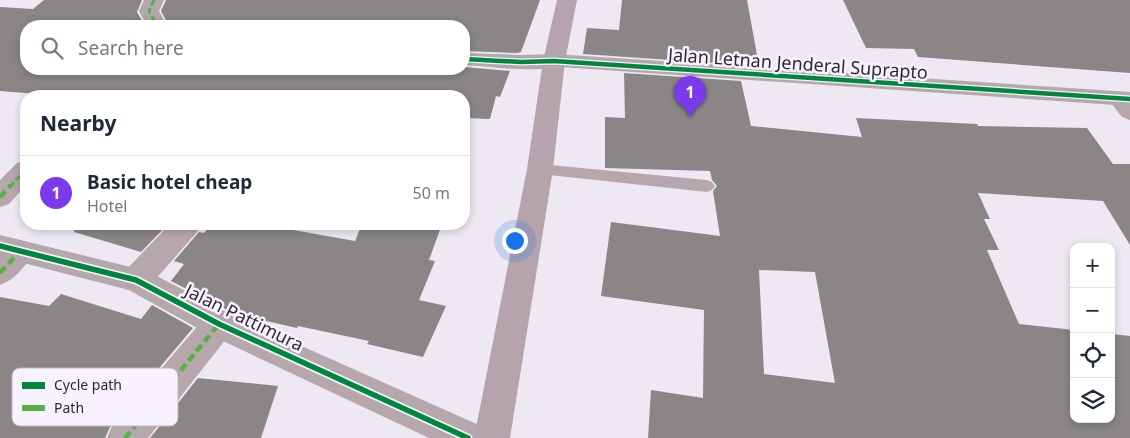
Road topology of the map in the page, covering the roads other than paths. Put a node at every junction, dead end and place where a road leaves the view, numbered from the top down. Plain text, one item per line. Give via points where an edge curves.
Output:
1 (154, 0) edge
2 (567, 0) edge
3 (154, 20) edge
4 (470, 59) edge
5 (554, 61) junction
6 (1127, 103) edge
7 (540, 169) junction
8 (20, 175) edge
9 (707, 186) dead end
10 (0, 197) edge
11 (181, 230) edge
12 (7, 257) edge
13 (136, 280) junction
14 (219, 324) junction
15 (178, 374) edge
16 (135, 426) edge
17 (125, 438) edge
18 (468, 438) edge
19 (492, 438) edge

1 - 3 street via 149,11
2 - 5 main road
4 - 5 street, Jalan Letnan Jenderal Suprapto
5 - 6 street, Jalan Letnan Jenderal Suprapto
5 - 7 main road
7 - 9 lane
7 - 19 main road
8 - 10 street
11 - 13 street
12 - 13 street, Jalan Pattimura
13 - 14 street, Jalan Pattimura
14 - 15 street
14 - 18 street, Jalan Pattimura
16 - 17 street

